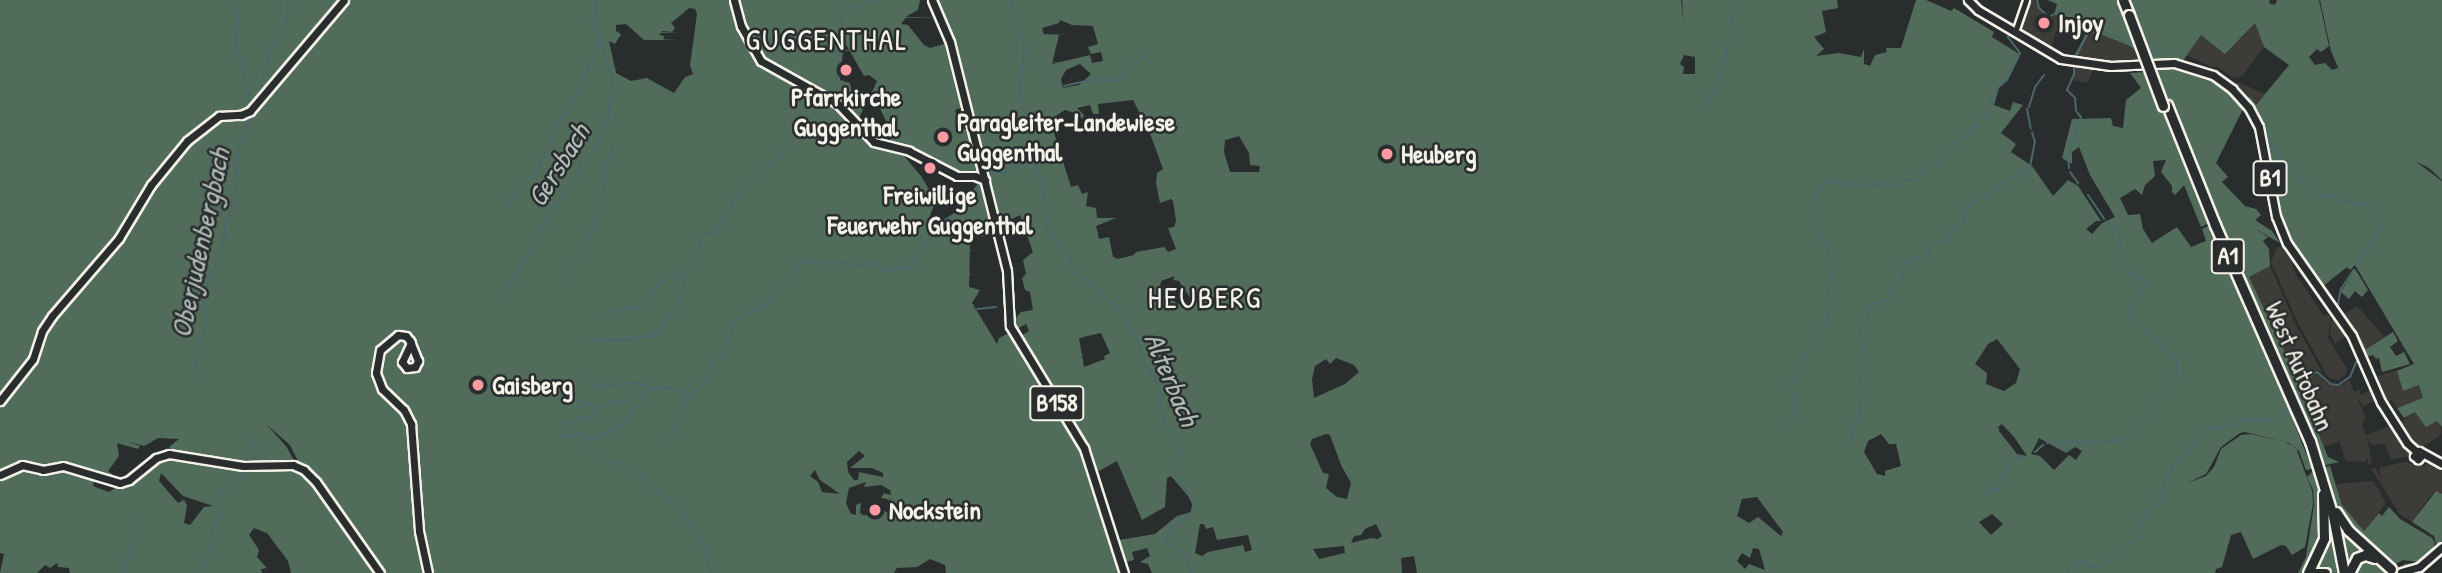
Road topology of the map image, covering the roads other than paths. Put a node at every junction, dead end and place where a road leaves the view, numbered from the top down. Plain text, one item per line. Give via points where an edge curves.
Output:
1 (344, 0) edge
2 (734, 0) edge
3 (932, 0) edge
4 (1968, 0) edge
5 (2026, 0) edge
6 (2125, 0) edge
7 (2015, 32) junction
8 (981, 162) junction
9 (971, 175) junction
10 (985, 181) junction
11 (411, 343) dead end
12 (0, 401) edge
13 (2442, 465) edge
14 (0, 475) edge
15 (2324, 491) junction
16 (2442, 549) edge
17 (2395, 572) edge
18 (380, 573) edge
19 (428, 573) edge
20 (1125, 573) edge
21 (2308, 573) edge
22 (2314, 573) edge
23 (2325, 573) edge
24 (2345, 573) edge
25 (2411, 573) edge

1 - 12 main road via 246,114 221,115 187,141 143,197 121,235 52,316 33,359
2 - 9 main road via 741,26 761,61 835,102 880,144 909,151 957,176
3 - 8 main road, B158 via 942,19 950,23 947,32 959,76 953,84 962,88
4 - 7 main road, B1
5 - 7 street
6 - 15 highway, West Autobahn / A1, bridge via 2207,219 2287,396
7 - 13 main road, B1 via 2070,62 2164,63 2213,75 2237,94 2262,137 2276,216 2294,253 2352,336 2381,401 2407,443
8 - 9 main road
8 - 10 main road, B158
9 - 10 main road
10 - 20 main road, B158 via 1007,271 1011,329 1084,448
11 - 19 main road via 404,335 392,337 380,350 376,368 378,382 411,426 419,531
14 - 18 main road via 23,465 46,470 68,467 120,483 156,458 171,454 243,466 285,464 304,470 320,487
15 - 17 highway via 2348,530
15 - 21 highway via 2324,538
15 - 24 highway, West Autobahn / A1
16 - 17 main road via 2418,567
16 - 25 main road via 2426,566
17 - 24 highway via 2365,555
22 - 23 highway

